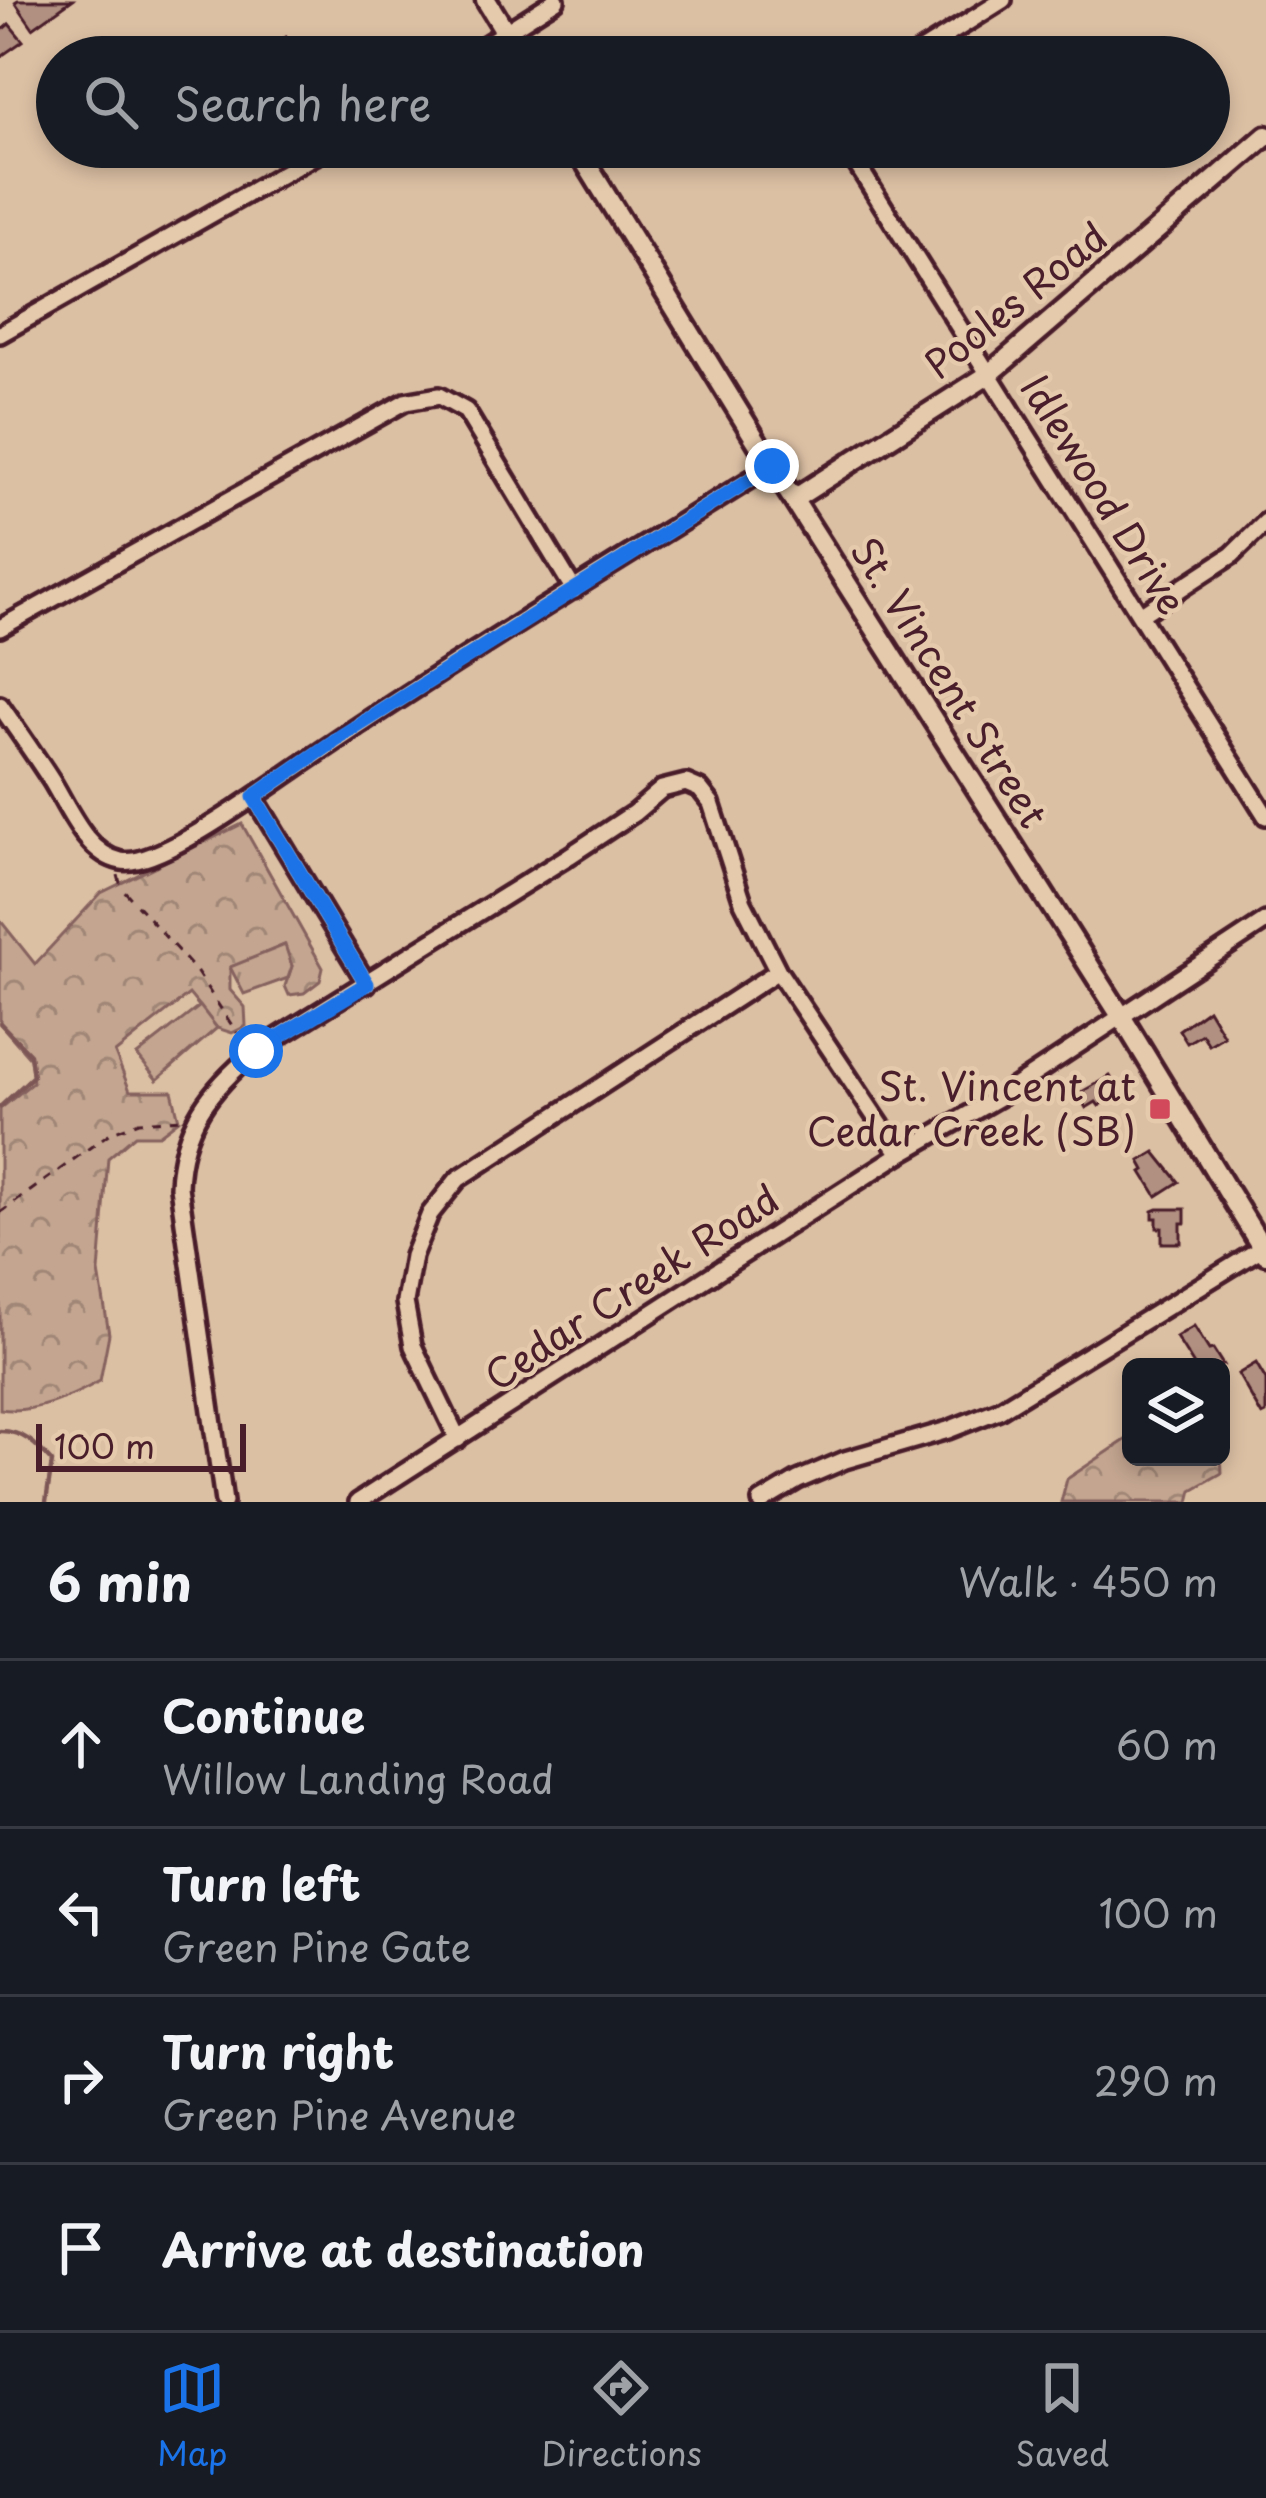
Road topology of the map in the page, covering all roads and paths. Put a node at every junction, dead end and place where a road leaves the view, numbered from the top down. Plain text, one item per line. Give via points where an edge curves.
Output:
1 (485, 0) edge
2 (556, 0) edge
3 (1003, 0) edge
4 (505, 32) junction
5 (499, 36) edge
6 (508, 36) edge
7 (946, 36) edge
8 (1266, 136) edge
9 (1230, 167) edge
10 (293, 168) edge
11 (589, 168) edge
12 (859, 168) edge
13 (1229, 168) edge
14 (0, 334) edge
15 (988, 375) junction
16 (772, 466) junction
17 (794, 500) junction
18 (1266, 522) edge
19 (574, 590) junction
20 (1140, 615) junction
21 (0, 628) edge
22 (0, 705) edge
23 (254, 797) junction
24 (1266, 816) edge
25 (117, 861) junction
26 (1266, 921) edge
27 (778, 971) junction
28 (367, 984) junction
29 (1120, 1016) junction
30 (237, 1033) dead end
31 (196, 1119) junction
32 (900, 1154) junction
33 (0, 1213) edge
34 (1264, 1251) edge
35 (458, 1439) junction
36 (224, 1502) edge
37 (358, 1502) edge
38 (761, 1502) edge

1 - 4 street
2 - 4 street
3 - 7 street
4 - 5 street
4 - 6 street
8 - 9 street, Pooles Road
10 - 14 street
11 - 16 street, St. Vincent Street
12 - 15 street, Idlewood Drive
13 - 15 street, Pooles Road
15 - 17 street, Pooles Road
15 - 20 street, Idlewood Drive
16 - 17 street, St. Vincent Street
16 - 19 street
17 - 29 street, St. Vincent Street
18 - 20 street via 1232,555
19 - 21 street via 466,411 439,396 405,402
19 - 23 street
20 - 24 street, Idlewood Drive
22 - 25 street via 81,830
23 - 25 street via 171,848
23 - 28 street
25 - 30 path via 122,886
26 - 29 street, Cedar Creek Road
27 - 28 street via 743,902 711,803 686,783 662,789
27 - 32 street
27 - 35 street via 458,1179 430,1214 412,1256 406,1302 413,1346
28 - 31 street via 256,1051 215,1087
29 - 32 street, Cedar Creek Road
29 - 34 street, St. Vincent Street
31 - 33 path via 139,1122 110,1133
31 - 36 street via 180,1173 181,1205
32 - 35 street, Cedar Creek Road
34 - 38 street via 999,1410 844,1460
35 - 37 street, Cedar Creek Road

